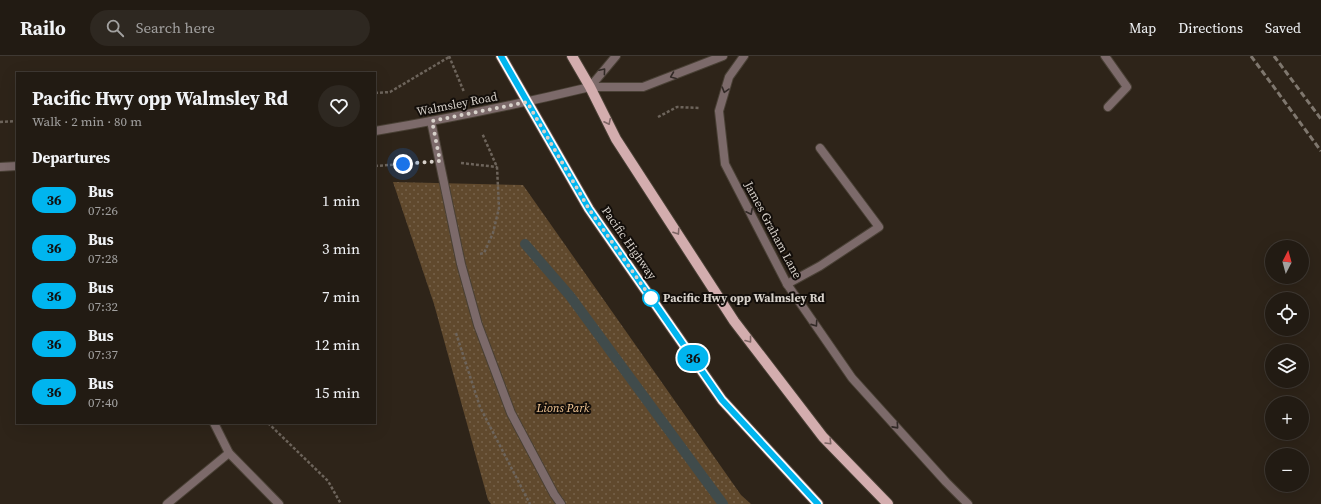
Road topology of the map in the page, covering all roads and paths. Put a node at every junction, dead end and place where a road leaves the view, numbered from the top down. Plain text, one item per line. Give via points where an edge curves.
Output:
1 (501, 56) edge
2 (572, 56) edge
3 (616, 56) edge
4 (722, 56) edge
5 (744, 56) edge
6 (1105, 56) edge
7 (449, 57) edge
8 (590, 87) junction
9 (376, 93) edge
10 (527, 102) junction
11 (1108, 107) dead end
12 (719, 111) junction
13 (658, 117) dead end
14 (16, 120) edge
15 (432, 121) junction
16 (0, 122) edge
17 (376, 131) edge
18 (820, 148) dead end
19 (440, 161) junction
20 (16, 166) edge
21 (376, 166) edge
22 (0, 167) edge
23 (461, 264) junction
24 (787, 284) junction
25 (214, 424) edge
26 (269, 424) edge
27 (229, 453) junction
28 (167, 504) edge
29 (279, 504) edge
30 (341, 504) edge
31 (561, 504) edge
32 (818, 504) edge
33 (888, 504) edge
34 (968, 504) edge

1 - 10 main road, Pacific Highway
2 - 8 main road
8 -> 3 street
4 -> 8 street, Walmsley Road via 643,87
5 -> 12 street, James Graham Lane via 729,77
6 - 11 street via 1127,87
7 - 9 path via 390,92
8 - 10 street, Walmsley Road
8 -> 33 main road via 616,138 734,321 823,436
10 - 15 street, Walmsley Road
10 - 32 main road, Pacific Highway via 589,209 722,400
12 - 13 path via 677,107
12 -> 24 street, James Graham Lane via 725,164
14 - 16 path
15 - 17 street, Walmsley Road
15 - 19 street
18 - 24 street via 879,227 820,266
19 - 21 path
19 - 23 street
19 - 23 path via 497,167 499,208 494,233 484,253
20 - 22 street
23 - 31 street via 478,325 510,413
24 -> 34 street, James Graham Lane via 852,378
25 - 27 street
26 - 30 path via 328,481
27 - 28 street
27 - 29 street

